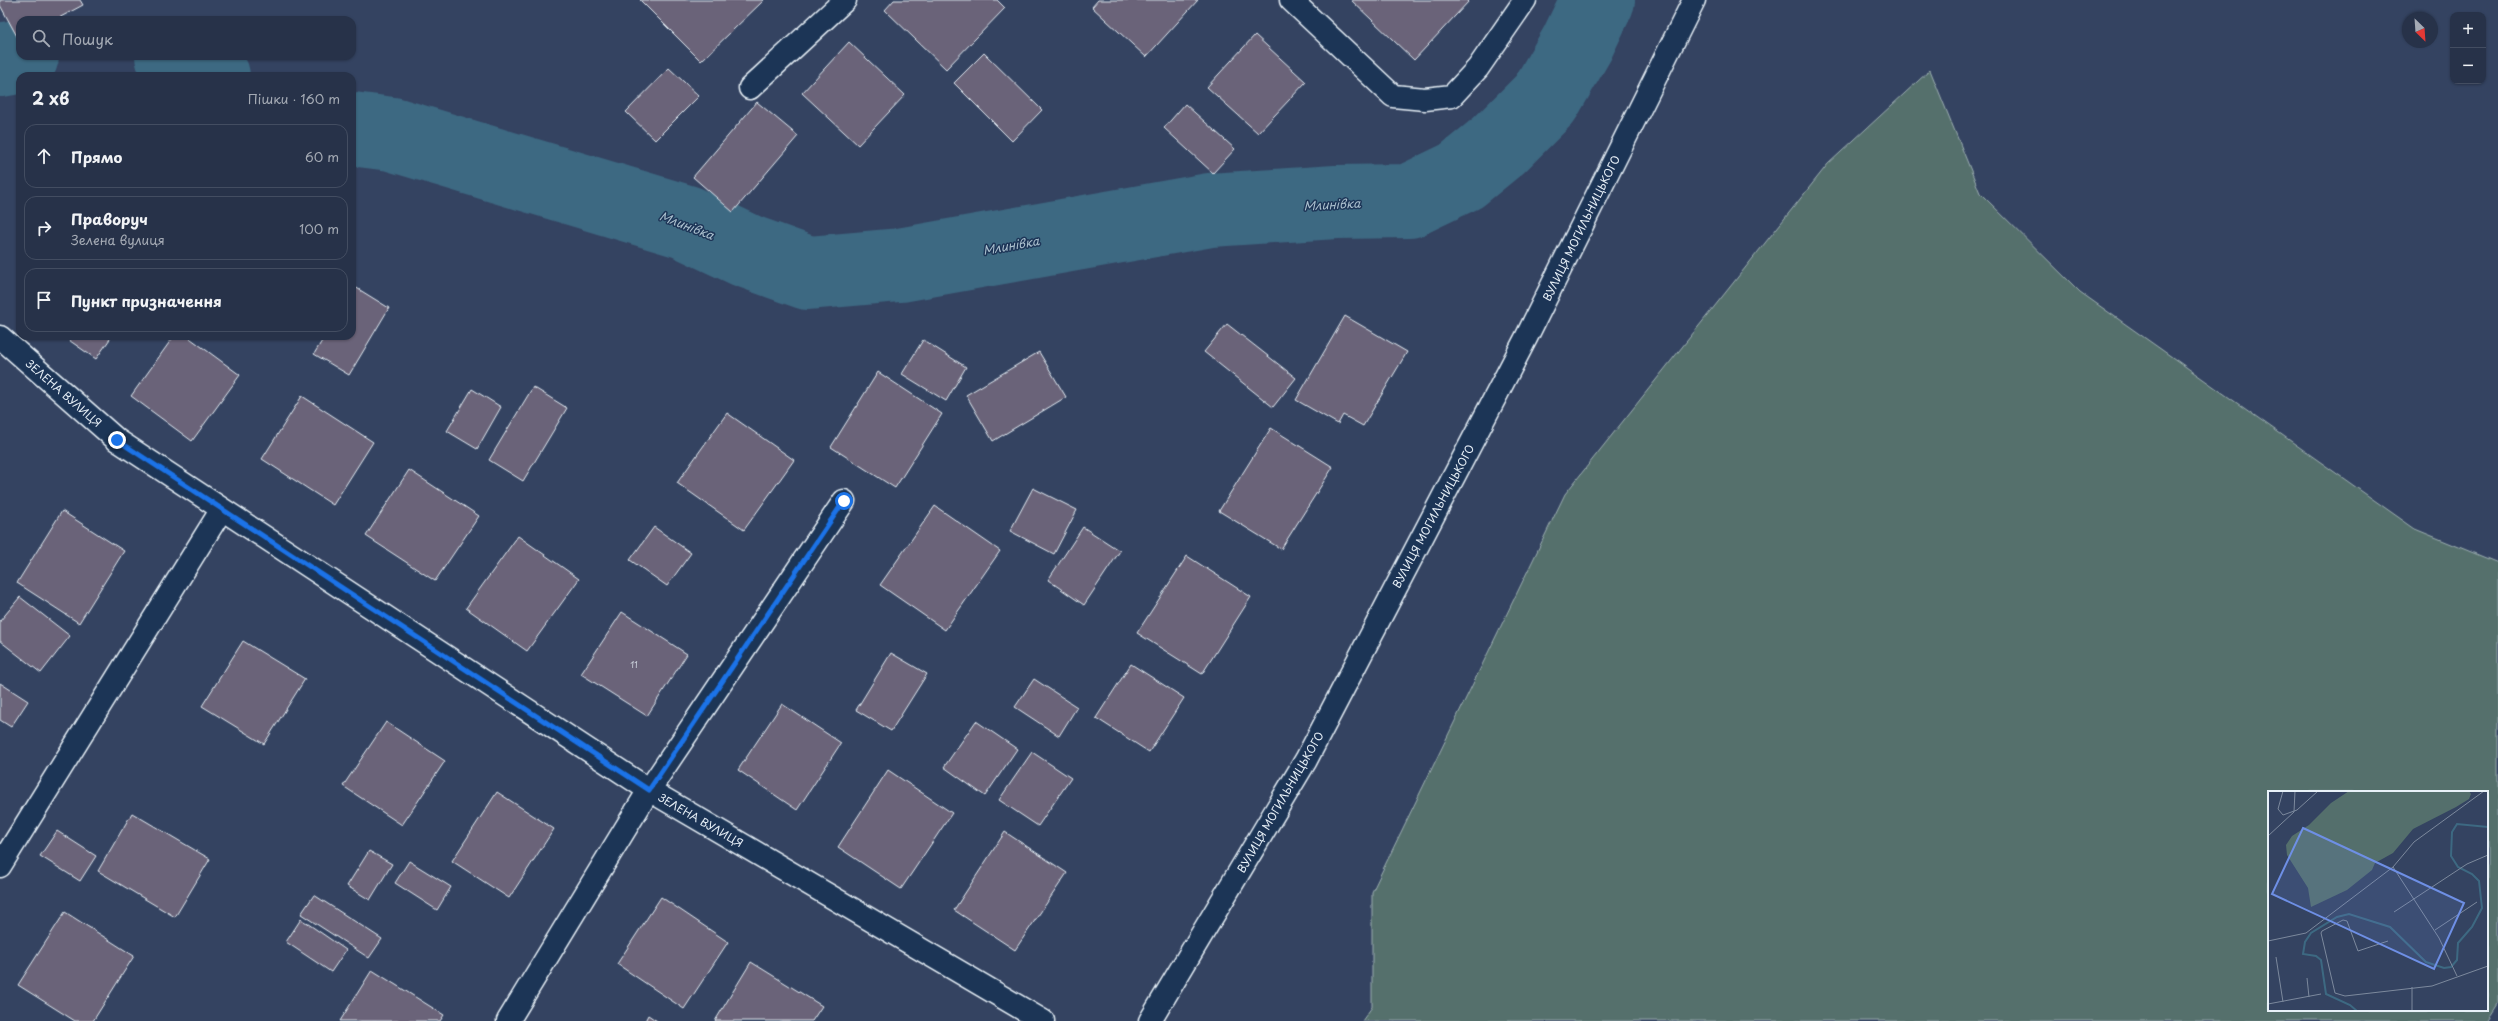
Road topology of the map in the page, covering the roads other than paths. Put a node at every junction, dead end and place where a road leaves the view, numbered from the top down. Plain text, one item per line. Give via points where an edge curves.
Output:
1 (845, 0) edge
2 (1291, 0) edge
3 (1526, 0) edge
4 (1694, 0) edge
5 (750, 88) dead end
6 (0, 336) edge
7 (844, 501) dead end
8 (222, 509) junction
9 (649, 790) junction
10 (0, 866) edge
11 (508, 1021) edge
12 (1043, 1021) edge
13 (1150, 1021) edge

1 - 5 street
2 - 3 street via 1393,96 1425,98 1452,96 1478,68
4 - 13 street, ВУЛИЦЯ МОГИЛЬНИЦЬКОГО via 1526,338 1306,760
6 - 8 street, ЗЕЛЕНА ВУЛИЦЯ via 117,440
7 - 9 street
8 - 9 street, ЗЕЛЕНА ВУЛИЦЯ
8 - 10 street
9 - 11 street
9 - 12 street, ЗЕЛЕНА ВУЛИЦЯ

